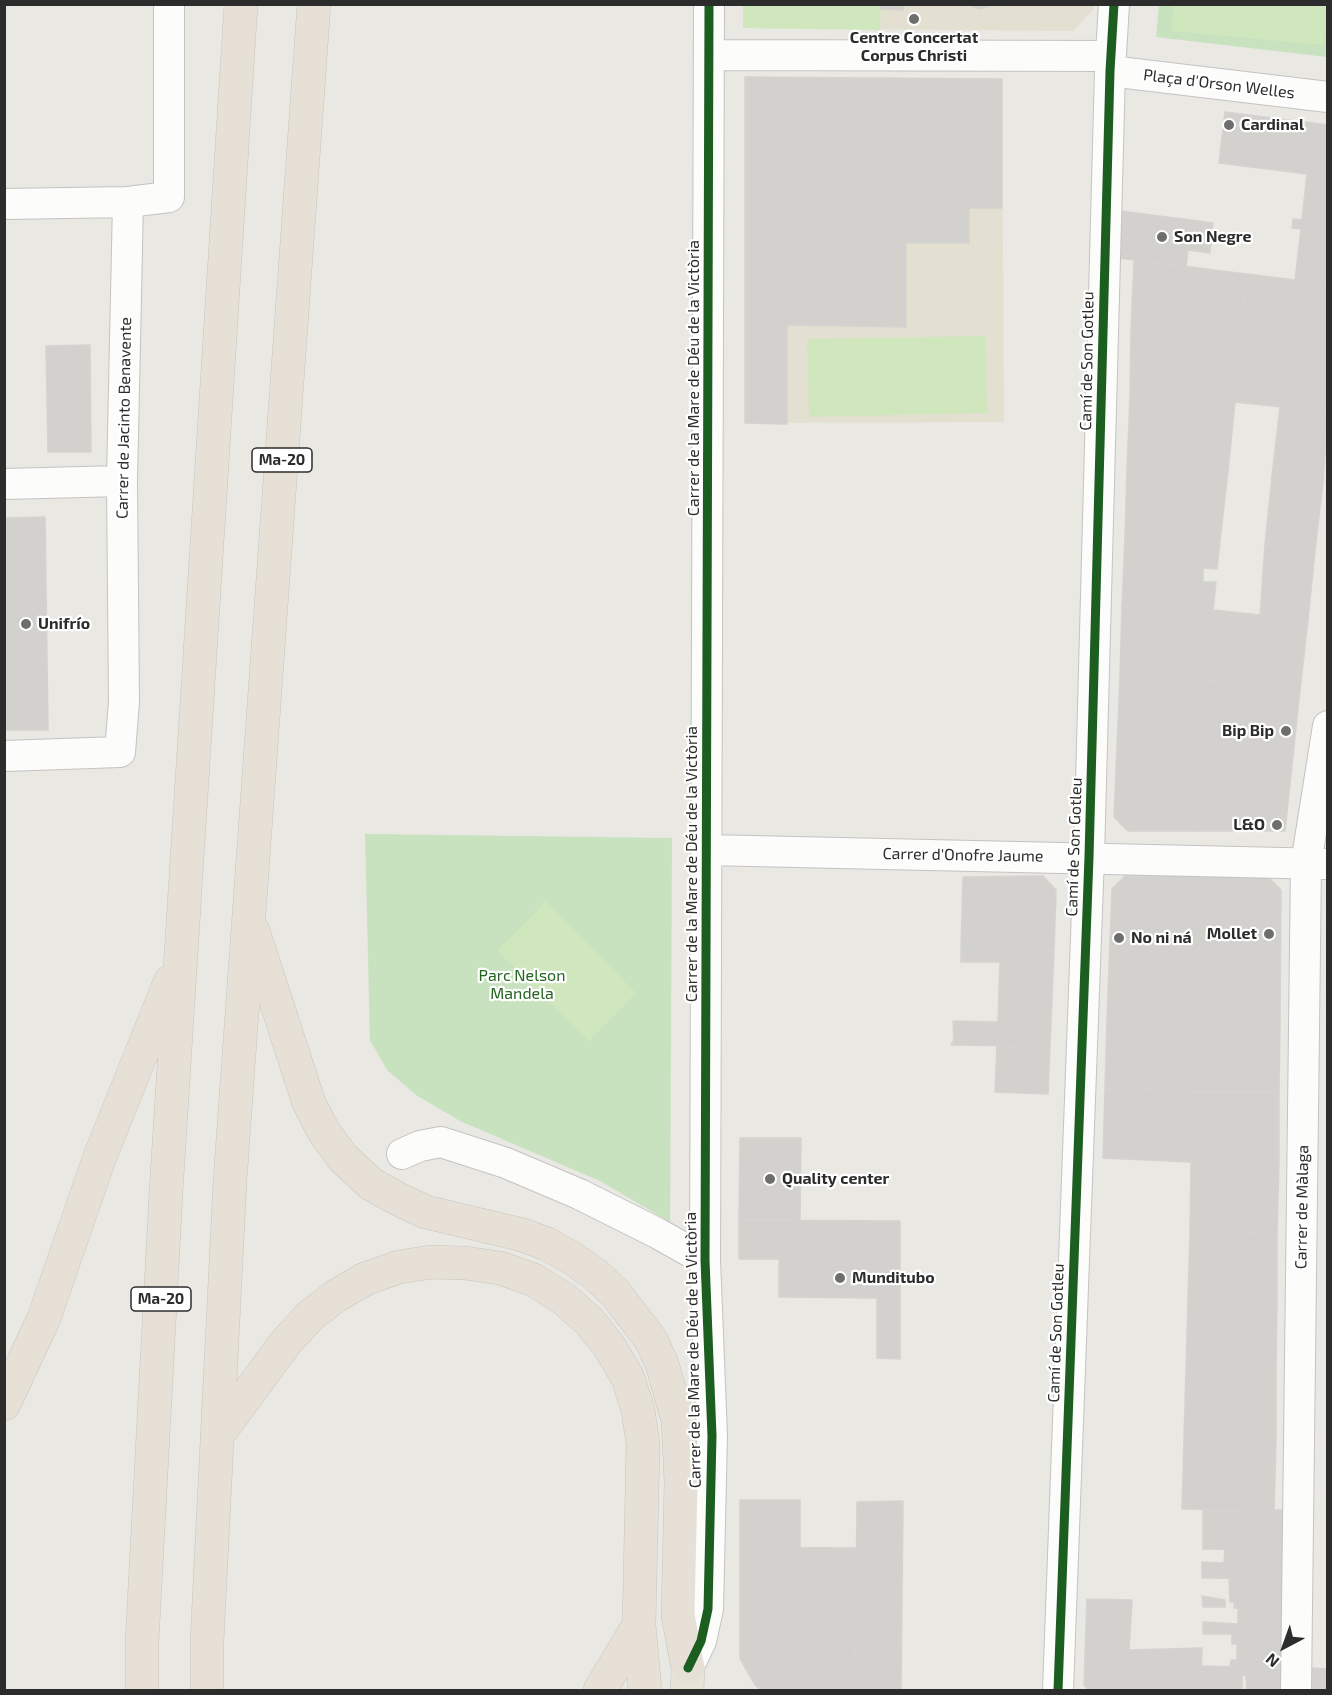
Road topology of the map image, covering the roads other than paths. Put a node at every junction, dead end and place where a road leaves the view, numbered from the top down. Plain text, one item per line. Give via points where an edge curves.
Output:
1 (169, 4) edge
2 (241, 4) edge
3 (314, 4) edge
4 (710, 4) edge
5 (1114, 4) edge
6 (710, 56) junction
7 (1110, 64) junction
8 (1328, 97) edge
9 (128, 202) junction
10 (4, 204) edge
11 (122, 482) junction
12 (4, 484) edge
13 (1328, 726) edge
14 (4, 756) edge
15 (707, 850) junction
16 (1089, 857) junction
17 (1317, 864) edge
18 (248, 915) junction
19 (181, 955) junction
20 (402, 1154) dead end
21 (705, 1260) junction
22 (4, 1404) edge
23 (217, 1436) junction
24 (639, 1624) junction
25 (688, 1679) edge
26 (142, 1690) edge
27 (207, 1690) edge
28 (600, 1690) edge
29 (645, 1690) edge
30 (1058, 1690) edge
31 (1296, 1690) edge

1 - 9 street via 169,197
2 - 19 highway, Ma-20
3 - 18 highway, Ma-20
4 - 6 street, Carrer de la Mare de Déu de la Victòria
5 - 7 street, Camí de Son Gotleu
6 - 7 street, Plaça d'Orson Welles
6 - 15 street, Carrer de la Mare de Déu de la Victòria
7 - 8 street, Plaça d'Orson Welles
7 - 16 street, Camí de Son Gotleu
9 - 10 street
9 - 11 street, Carrer de Jacinto Benavente
11 - 12 street
11 - 14 street, Carrer de Jacinto Benavente via 124,702 120,752
13 - 17 street, Carrer de Màlaga
15 - 16 street, Carrer d'Onofre Jaume
15 - 21 street, Carrer de la Mare de Déu de la Victòria
16 - 17 street, Carrer d'Onofre Jaume
16 - 30 street, Camí de Son Gotleu
17 - 31 street, Carrer de Màlaga
18 - 23 highway, Ma-20
18 - 25 highway via 309,1103 344,1158 371,1184 426,1212 523,1235 572,1258 616,1294 651,1340 678,1420 678,1615
19 - 22 highway via 99,1159 44,1318
19 - 26 highway, Ma-20
20 - 21 street via 441,1142 506,1163 579,1194
21 - 25 street, Carrer de la Mare de Déu de la Victòria via 712,1436 708,1609
23 - 24 highway via 286,1342 311,1315 365,1279 399,1267 431,1262 500,1268 534,1280 589,1321 628,1378 638,1410 644,1477
23 - 27 highway, Ma-20
24 - 28 highway
24 - 29 highway

